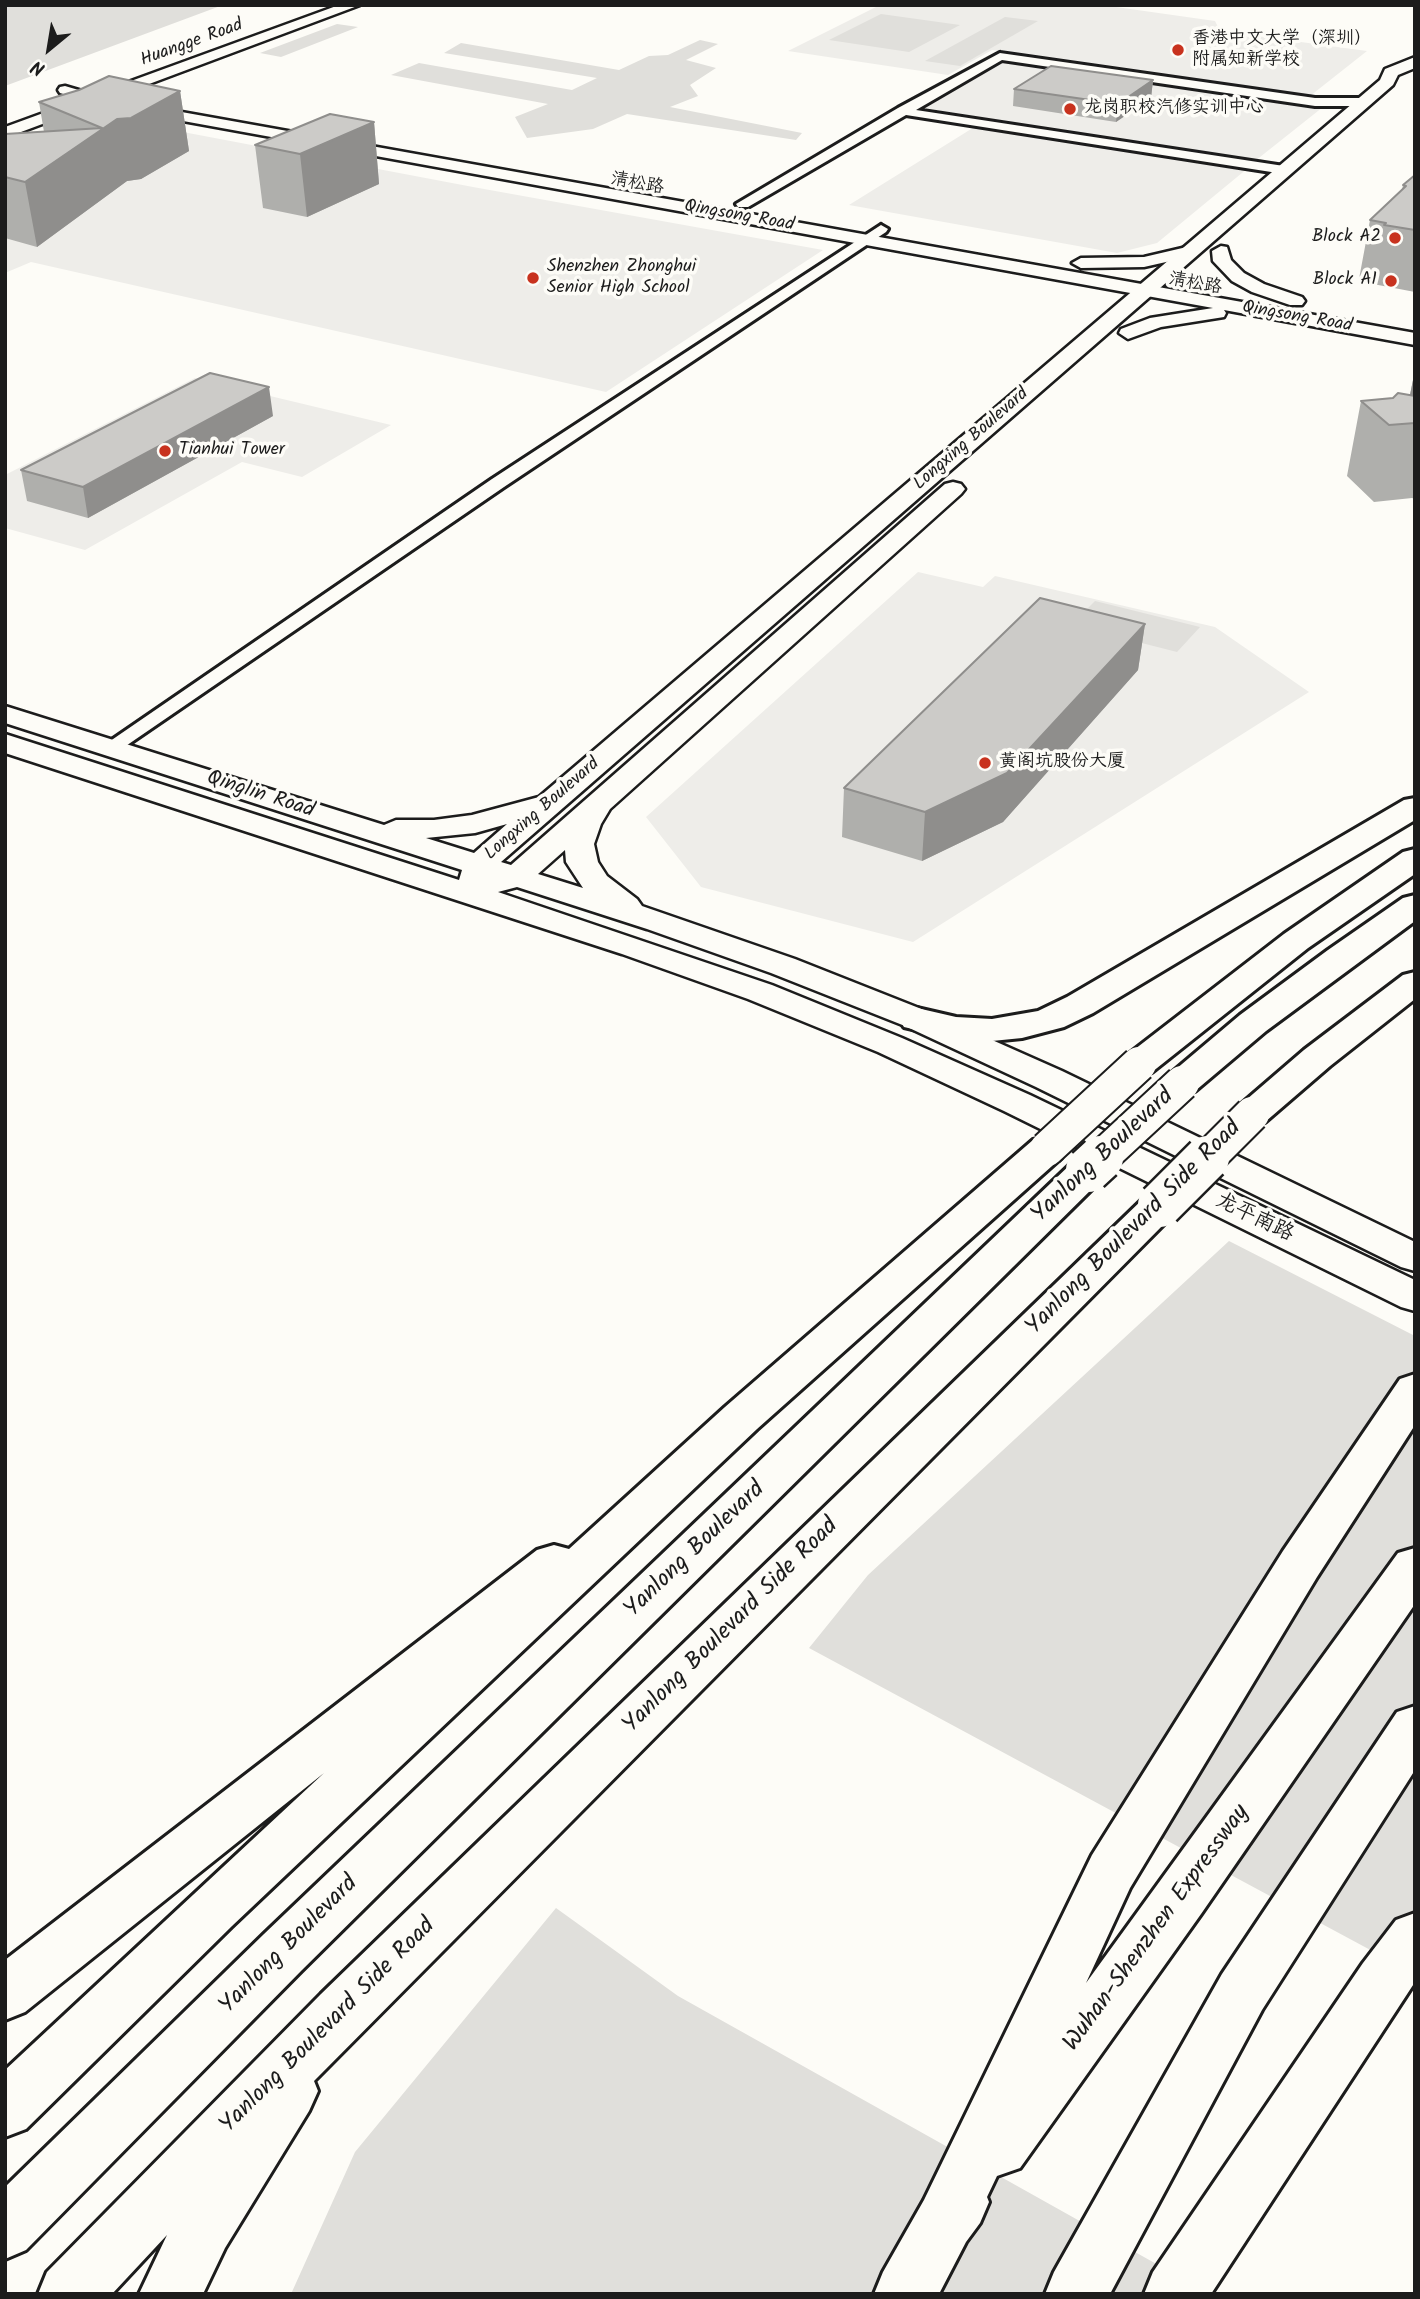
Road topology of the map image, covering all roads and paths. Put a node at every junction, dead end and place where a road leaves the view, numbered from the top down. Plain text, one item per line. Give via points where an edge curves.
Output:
1 (353, 5) edge
2 (1415, 62) edge
3 (86, 82) dead end
4 (58, 92) junction
5 (1401, 92) dead end
6 (116, 93) junction
7 (94, 101) junction
8 (1315, 102) junction
9 (1364, 102) junction
10 (902, 111) junction
11 (1348, 115) junction
12 (5, 134) edge
13 (1284, 170) junction
14 (1282, 196) dead end
15 (743, 204) junction
16 (881, 229) junction
17 (865, 240) junction
18 (1226, 246) joint
19 (1066, 269) junction
20 (1178, 277) junction
21 (1308, 305) junction
22 (1285, 316) junction
23 (1415, 324) edge
24 (1120, 326) junction
25 (1415, 339) edge
26 (5, 714) edge
27 (5, 743) edge
28 (110, 748) junction
29 (590, 769) junction
30 (625, 780) junction
31 (566, 790) junction
32 (602, 800) junction
33 (1415, 807) edge
34 (347, 823) junction
35 (1415, 859) edge
36 (516, 877) junction
37 (475, 879) junction
38 (1415, 905) edge
39 (658, 922) junction
40 (1415, 982) edge
41 (917, 1019) junction
42 (1068, 1160) junction
43 (1415, 1258) edge
44 (1415, 1297) edge
45 (1415, 1390) edge
46 (741, 1418) junction
47 (1415, 1566) edge
48 (1415, 1727) edge
49 (1415, 1938) edge
50 (5, 1994) edge
51 (341, 2012) junction
52 (5, 2109) edge
53 (945, 2221) junction
54 (5, 2229) edge
55 (68, 2294) edge
56 (170, 2294) edge
57 (905, 2294) edge
58 (1076, 2294) edge
59 (1175, 2294) edge

1 - 6 main road, Huangge Road
2 - 9 main road, Longxing Boulevard via 1391,72 1387,82
3 - 4 main road
4 - 6 street, 清松路
4 - 7 street, Qingsong Road
5 - 14 main road
6 - 7 main road, Huangge Road
6 - 15 street, 清松路
7 - 12 main road, Huangge Road
7 - 17 street, Qingsong Road
8 - 9 street
8 - 10 street via 1000,55
8 - 11 street
9 - 11 main road, Longxing Boulevard
10 - 13 street
10 - 15 street
11 - 13 main road, Longxing Boulevard
13 - 20 main road, Longxing Boulevard
15 - 16 street, 清松路
16 - 17 street
16 - 19 street, 清松路
17 - 19 street, Qingsong Road
17 - 28 street
18 - 20 main road, Longxing Boulevard
18 - 21 street via 1222,261 1238,278
19 - 20 street, 清松路
19 - 20 street via 1144,262
19 - 24 street via 1112,303
20 - 21 street, 清松路
20 - 22 street, Qingsong Road
20 - 24 main road, Longxing Boulevard
21 - 23 street, 清松路
22 - 24 street via 1200,314
22 - 25 street, Qingsong Road
24 - 29 main road, Longxing Boulevard
24 - 30 main road, Longxing Boulevard
26 - 28 main road, Qinglin Road
27 - 37 main road, Qinglin Road
28 - 34 main road, Qinglin Road
29 - 30 main road
29 - 31 main road, Longxing Boulevard
30 - 32 main road, Longxing Boulevard
31 - 34 main road via 536,806 475,824 392,830
31 - 37 main road, Longxing Boulevard
32 - 36 main road, Longxing Boulevard
32 - 39 main road via 586,823 579,844 582,862 595,882 620,903
33 - 41 main road via 1051,1019 992,1030
34 - 37 main road, Qinglin Road
35 - 42 main road, Yanlong Boulevard, bridge via 1296,941 1139,1064
36 - 37 main road, Qinglin Road
36 - 39 main road, Qinglin Road
37 - 44 main road, 龙平南路 via 890,1045
38 - 42 main road, Yanlong Boulevard, bridge via 1253,1023 1181,1083
39 - 41 main road, 龙平南路
40 - 51 main road, Yanlong Boulevard Side Road, bridge via 1252,1114
41 - 43 main road, 龙平南路
42 - 46 main road, Yanlong Boulevard
42 - 54 main road, Yanlong Boulevard
45 - 53 main road via 1300,1564 1111,1872
46 - 50 main road
46 - 52 main road, Yanlong Boulevard
47 - 53 main road, Wuhan-Shenzhen Expressway
48 - 58 main road via 1241,1992
49 - 59 main road
51 - 55 main road, Yanlong Boulevard Side Road
51 - 56 main road via 204,2227
53 - 57 main road, Wuhan-Shenzhen Expressway

